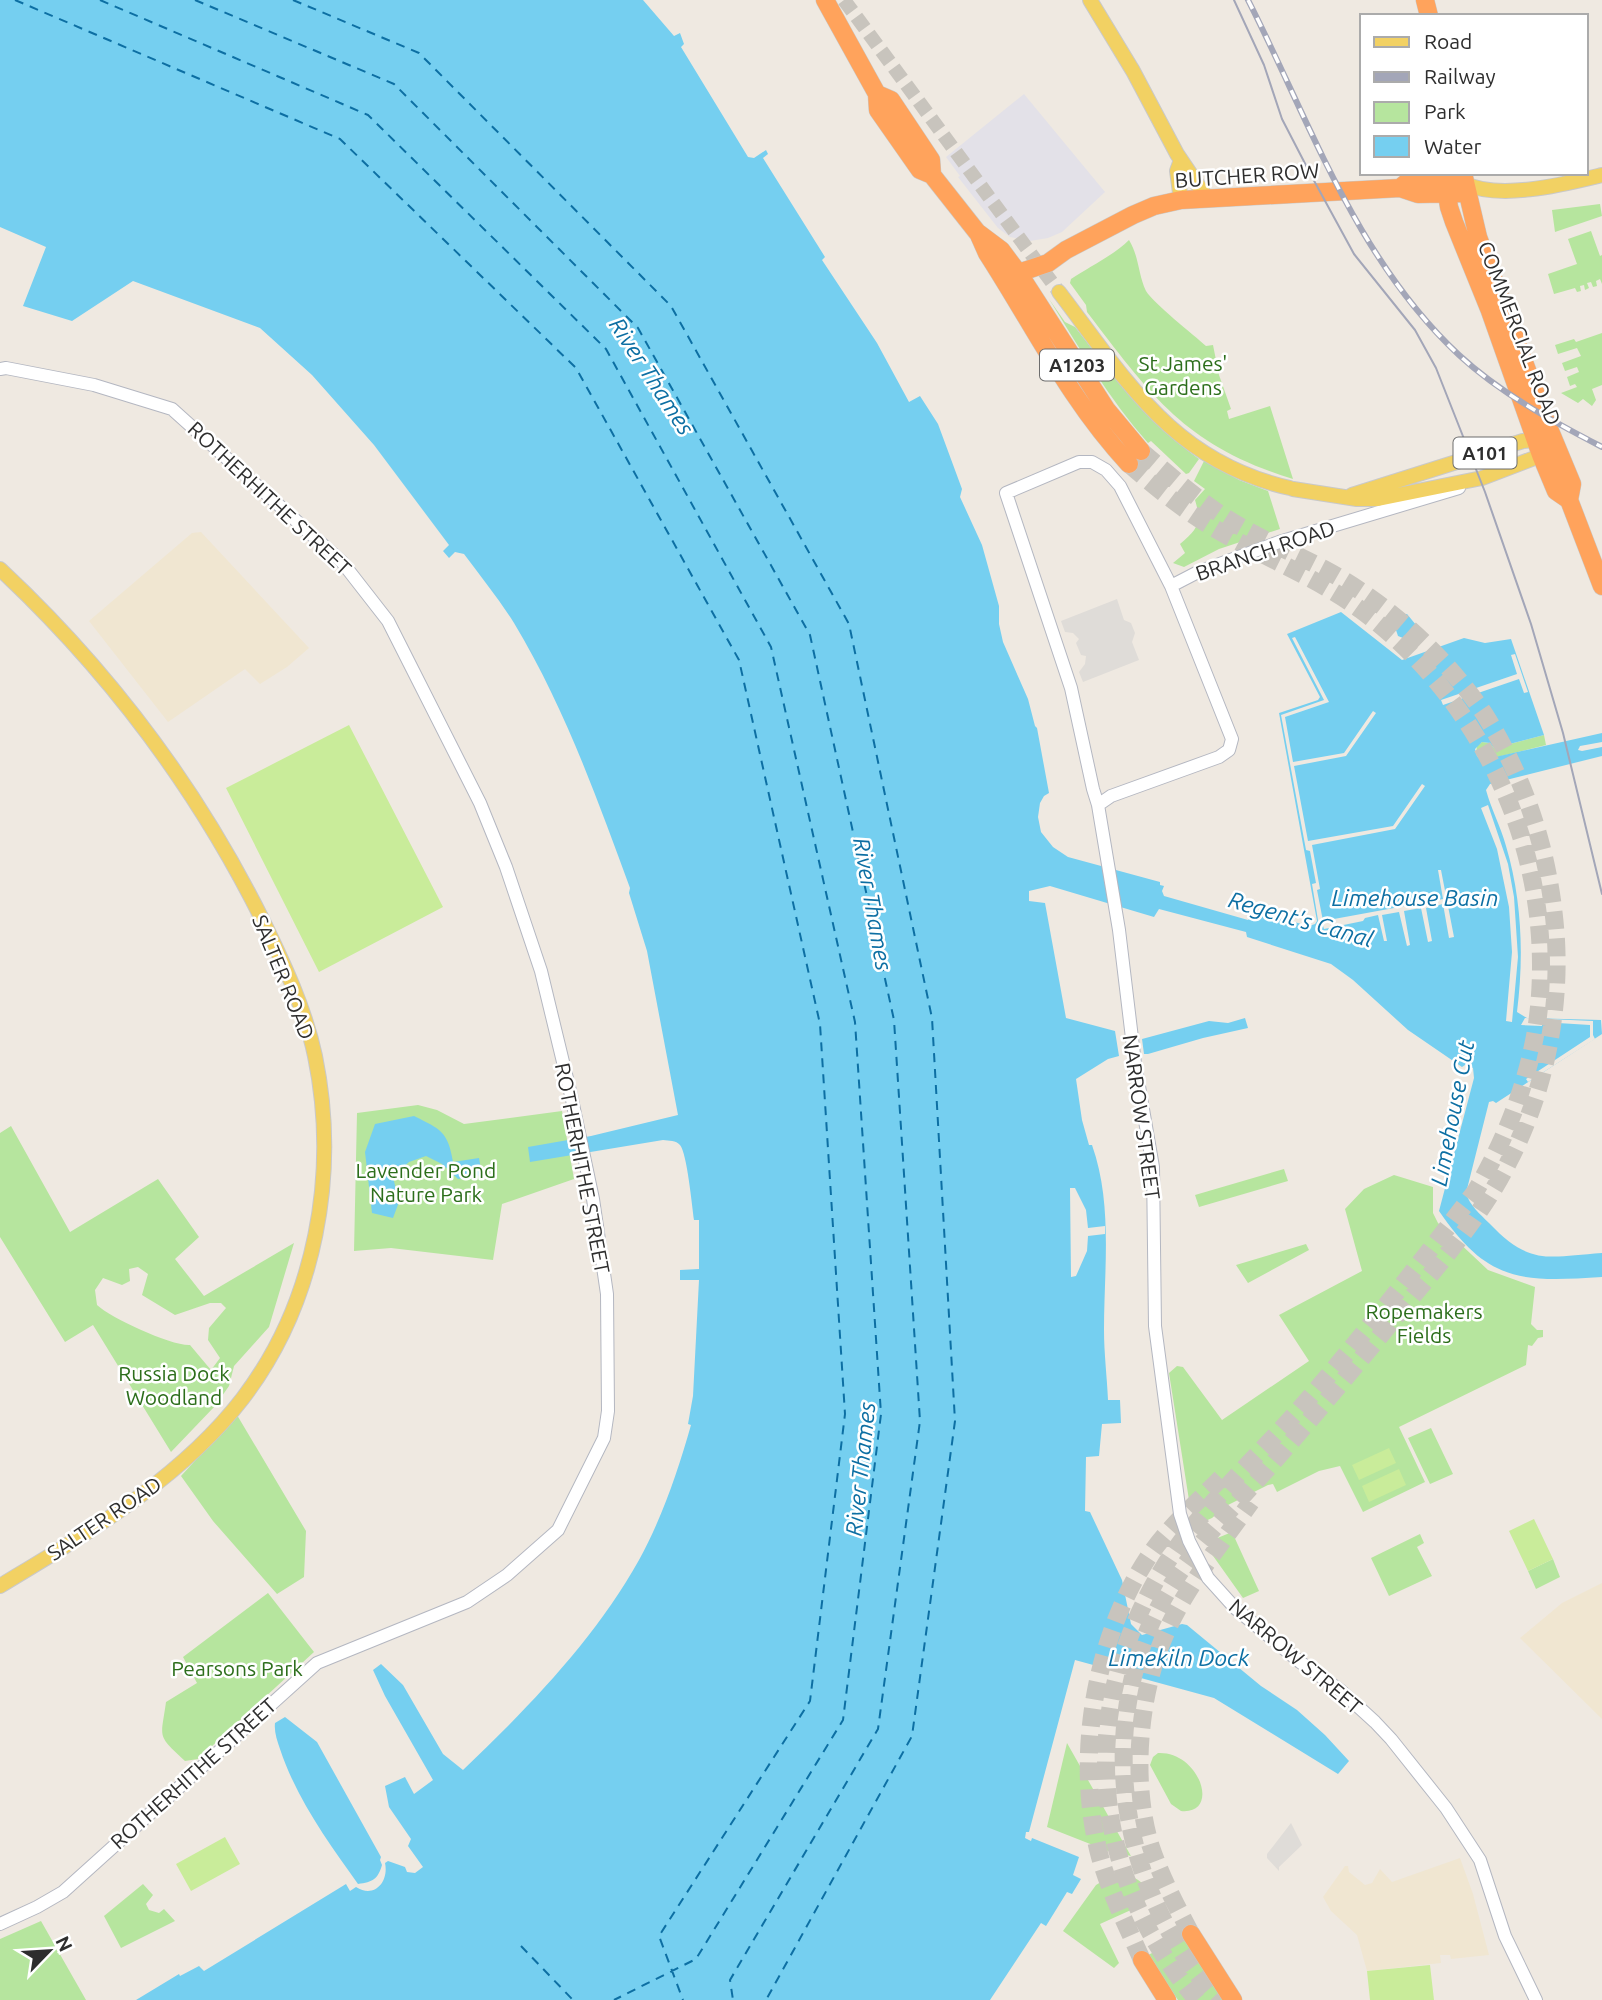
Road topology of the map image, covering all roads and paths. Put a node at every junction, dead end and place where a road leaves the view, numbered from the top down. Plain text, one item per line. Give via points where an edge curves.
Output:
1 (825, 0) edge
2 (1090, 0) edge
3 (1181, 160) junction
4 (1602, 176) edge
5 (1445, 181) edge
6 (1464, 183) edge
7 (1206, 197) junction
8 (1181, 200) junction
9 (1011, 272) junction
10 (1059, 292) tunnel mouth
11 (0, 369) edge
12 (1547, 445) junction
13 (1482, 478) junction
14 (1394, 482) junction
15 (1348, 497) junction
16 (1378, 499) junction
17 (1359, 518) junction
18 (0, 569) edge
19 (1171, 586) junction
20 (1602, 586) edge
21 (1098, 805) junction
22 (0, 1586) edge
23 (0, 1924) edge
24 (1191, 1934) tunnel mouth
25 (1142, 1960) tunnel mouth
26 (1167, 2000) edge
27 (1233, 2000) edge
28 (1536, 2000) edge

1 - 9 highway, A1203 via 877,94 878,110 920,170 932,175 977,232 986,253
2 - 3 main road
3 - 7 main road
3 - 8 main road via 1177,171
4 - 6 main road via 1500,191
5 - 6 highway, BUTCHER ROW
5 - 7 highway, BUTCHER ROW via 1418,194 1400,188
5 - 12 highway, COMMERCIAL ROAD via 1454,222
6 - 12 highway, COMMERCIAL ROAD
7 - 8 highway, BUTCHER ROW
8 - 9 highway, BUTCHER ROW via 1133,215 1066,250 1043,252
9 - 9 highway, A1203 via 1106,409 1135,457 1088,415 1022,310
10 - 15 main road, A101 via 1128,385 1179,436 1252,477
11 - 23 street, ROTHERHITHE STREET via 94,385 172,409 342,562 397,636 470,780 541,971 579,1132 605,1274 608,1411 604,1438 558,1530 508,1575 467,1602 317,1663 62,1892
12 - 13 main road, BRANCH ROAD / A101
12 - 14 main road, BRANCH ROAD / A101 via 1522,441
12 - 20 highway, COMMERCIAL ROAD via 1556,491 1569,500
13 - 16 main road, BRANCH ROAD / A101
13 - 17 street, BRANCH ROAD
14 - 15 main road, A101
14 - 16 street, BRANCH ROAD
15 - 16 main road, A101
16 - 17 street, BRANCH ROAD
17 - 19 street, BRANCH ROAD via 1262,548
18 - 22 main road, SALTER ROAD via 76,645 142,724 248,892 286,970 307,1028 320,1085 324,1160 319,1224 296,1302 242,1399 190,1456 139,1499
19 - 21 street via 1230,733 1231,747 1219,757 1111,796
19 - 21 street, NARROW STREET via 1119,486 1092,462 1079,462 1006,493 1071,688
21 - 28 street, NARROW STREET via 1153,1167 1155,1326 1181,1514 1189,1541 1208,1578 1235,1608 1375,1722 1446,1808 1476,1852 1504,1936
24 - 27 highway
25 - 26 highway

